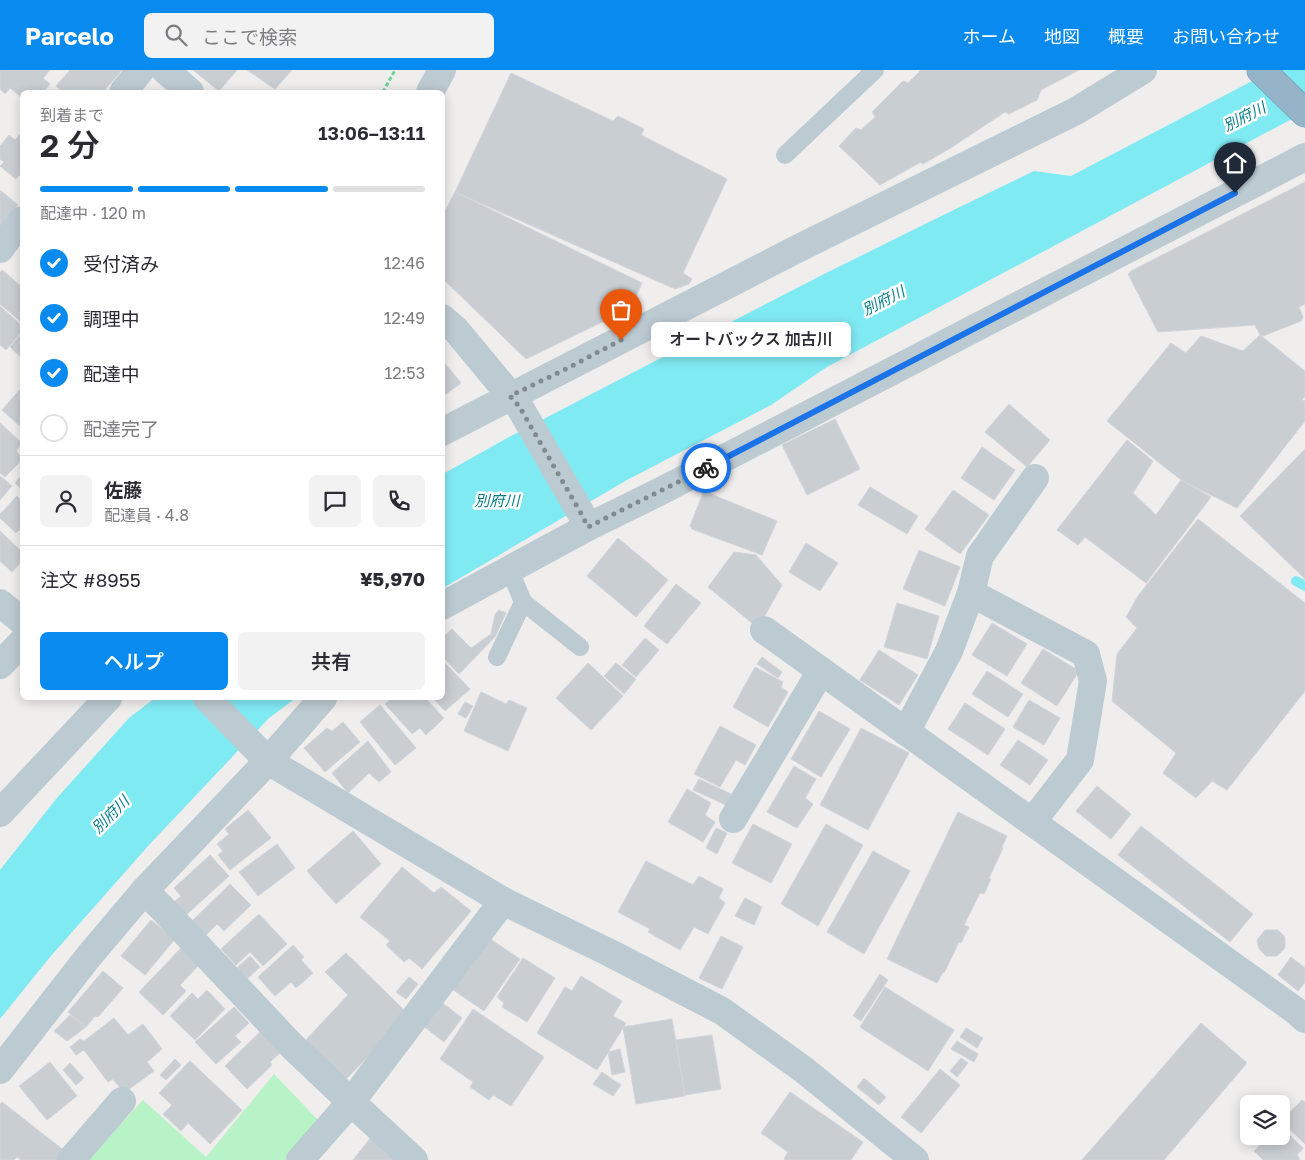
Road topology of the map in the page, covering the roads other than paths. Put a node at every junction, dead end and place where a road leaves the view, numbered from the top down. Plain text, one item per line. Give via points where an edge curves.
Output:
1 (141, 70) edge
2 (165, 70) edge
3 (442, 70) edge
4 (875, 70) edge
5 (1143, 70) edge
6 (1261, 70) edge
7 (125, 90) edge
8 (188, 90) edge
9 (431, 90) edge
10 (1305, 113) edge
11 (785, 155) dead end
12 (1305, 157) edge
13 (20, 223) edge
14 (0, 249) edge
15 (445, 321) edge
16 (515, 401) junction
17 (445, 431) edge
18 (1036, 478) dead end
19 (585, 521) junction
20 (510, 570) junction
21 (971, 593) junction
22 (523, 602) junction
23 (0, 603) edge
24 (445, 604) edge
25 (20, 619) edge
26 (764, 630) dead end
27 (20, 644) edge
28 (580, 646) dead end
29 (497, 657) dead end
30 (0, 665) edge
31 (821, 671) junction
32 (106, 700) edge
33 (208, 700) edge
34 (321, 700) edge
35 (906, 732) junction
36 (268, 762) junction
37 (0, 814) edge
38 (733, 819) dead end
39 (1032, 822) junction
40 (144, 891) junction
41 (503, 901) junction
42 (1305, 1019) edge
43 (0, 1070) edge
44 (122, 1101) dead end
45 (351, 1102) junction
46 (71, 1160) edge
47 (300, 1160) edge
48 (414, 1160) edge
49 (914, 1160) edge

1 - 7 street
2 - 8 street
3 - 9 street
4 - 11 lane
5 - 16 street via 1076,111 797,249 568,368
6 - 10 highway
12 - 19 street via 670,486
13 - 14 street
15 - 16 street
16 - 17 street
16 - 19 street
18 - 21 street via 980,556
19 - 20 street
20 - 22 lane
20 - 24 street
21 - 35 street via 949,651
21 - 39 street via 1086,654 1093,681 1080,760
22 - 28 lane
22 - 29 lane
23 - 25 street
26 - 31 street
27 - 30 street
31 - 35 street
31 - 38 street
32 - 37 street
33 - 36 street
34 - 36 street
35 - 39 street
36 - 40 street
36 - 41 street
39 - 42 street
40 - 43 street
40 - 45 street via 292,1046
41 - 45 street
41 - 49 street via 722,1011 804,1070
44 - 46 street
45 - 47 street
45 - 48 street

